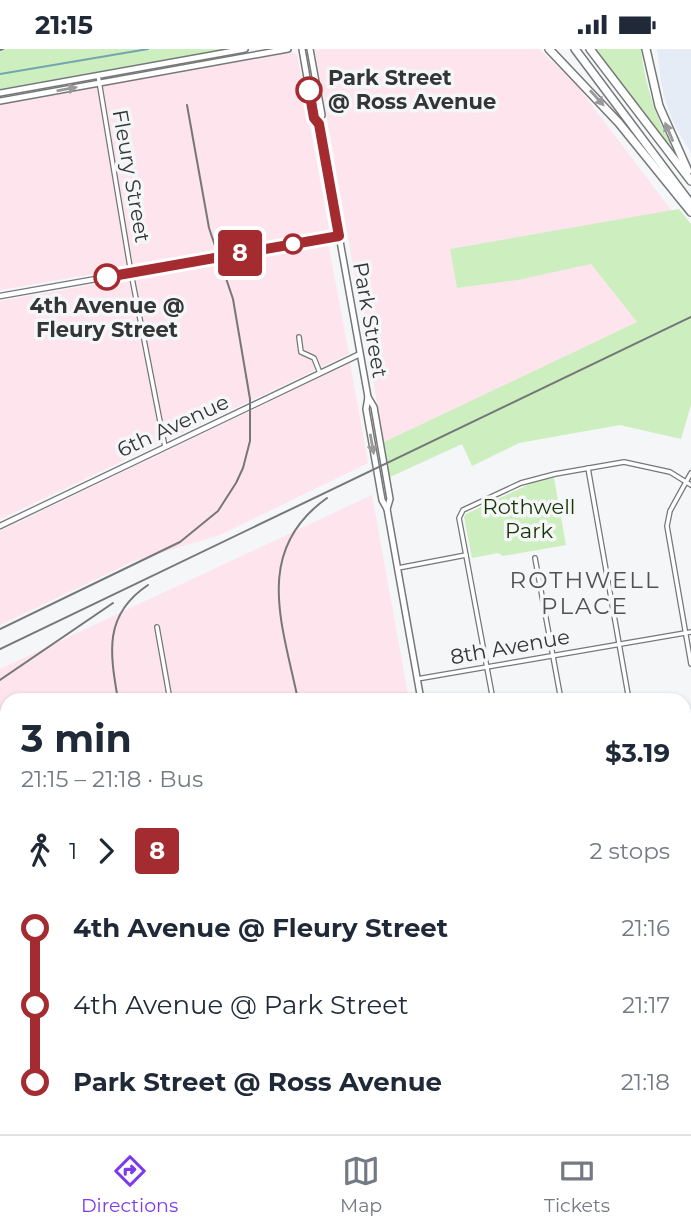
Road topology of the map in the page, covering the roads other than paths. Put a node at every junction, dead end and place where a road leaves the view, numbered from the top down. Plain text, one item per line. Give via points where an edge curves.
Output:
1 (245, 49) edge
2 (288, 49) edge
3 (302, 49) edge
4 (310, 49) edge
5 (549, 49) edge
6 (575, 49) edge
7 (590, 49) edge
8 (646, 49) edge
9 (98, 75) junction
10 (99, 84) junction
11 (0, 93) edge
12 (0, 101) edge
13 (319, 124) junction
14 (691, 179) edge
15 (691, 204) edge
16 (691, 212) edge
17 (339, 236) junction
18 (131, 272) junction
19 (0, 296) edge
20 (299, 337) dead end
21 (360, 354) junction
22 (320, 373) junction
23 (165, 447) junction
24 (588, 468) junction
25 (691, 473) edge
26 (686, 481) junction
27 (691, 485) edge
28 (0, 526) edge
29 (466, 555) junction
30 (536, 558) dead end
31 (398, 568) junction
32 (157, 627) dead end
33 (691, 632) edge
34 (685, 633) junction
35 (619, 644) junction
36 (553, 655) junction
37 (691, 664) edge
38 (487, 667) junction
39 (417, 679) junction
40 (169, 693) edge
41 (420, 693) edge
42 (492, 693) edge
43 (560, 693) edge
44 (628, 693) edge

1 - 9 main road
2 - 10 main road
3 - 13 main road, Park Street via 314,118
4 - 13 main road, Park Street via 322,115
5 -> 16 highway via 619,123
6 - 15 highway
7 - 14 highway
14 -> 8 highway via 659,106
9 - 10 street, Fleury Street
9 - 11 main road
12 -> 10 main road
10 - 18 street, Fleury Street
13 - 17 main road, Park Street
17 - 18 street
17 - 21 main road, Park Street
18 - 19 street
18 - 23 street, Fleury Street
20 - 22 street via 302,352 314,358
21 - 22 street, 6th Avenue
21 - 31 main road, Park Street via 374,407
22 - 23 street, 6th Avenue
23 - 28 street, 6th Avenue
24 - 26 street via 624,462 670,472
24 - 29 street via 521,483 463,510 459,518
24 - 35 street
25 - 26 street
26 - 27 street
26 - 34 street via 667,526
29 - 31 street
29 - 38 street
30 - 36 street
31 - 39 main road, Park Street
32 - 40 street
33 - 34 street, 8th Avenue
34 - 35 street, 8th Avenue
34 - 37 street
35 - 36 street, 8th Avenue
35 - 44 street
36 - 38 street, 8th Avenue
36 - 43 street
38 - 39 street, 8th Avenue
38 - 42 street
39 - 41 main road, Park Street

